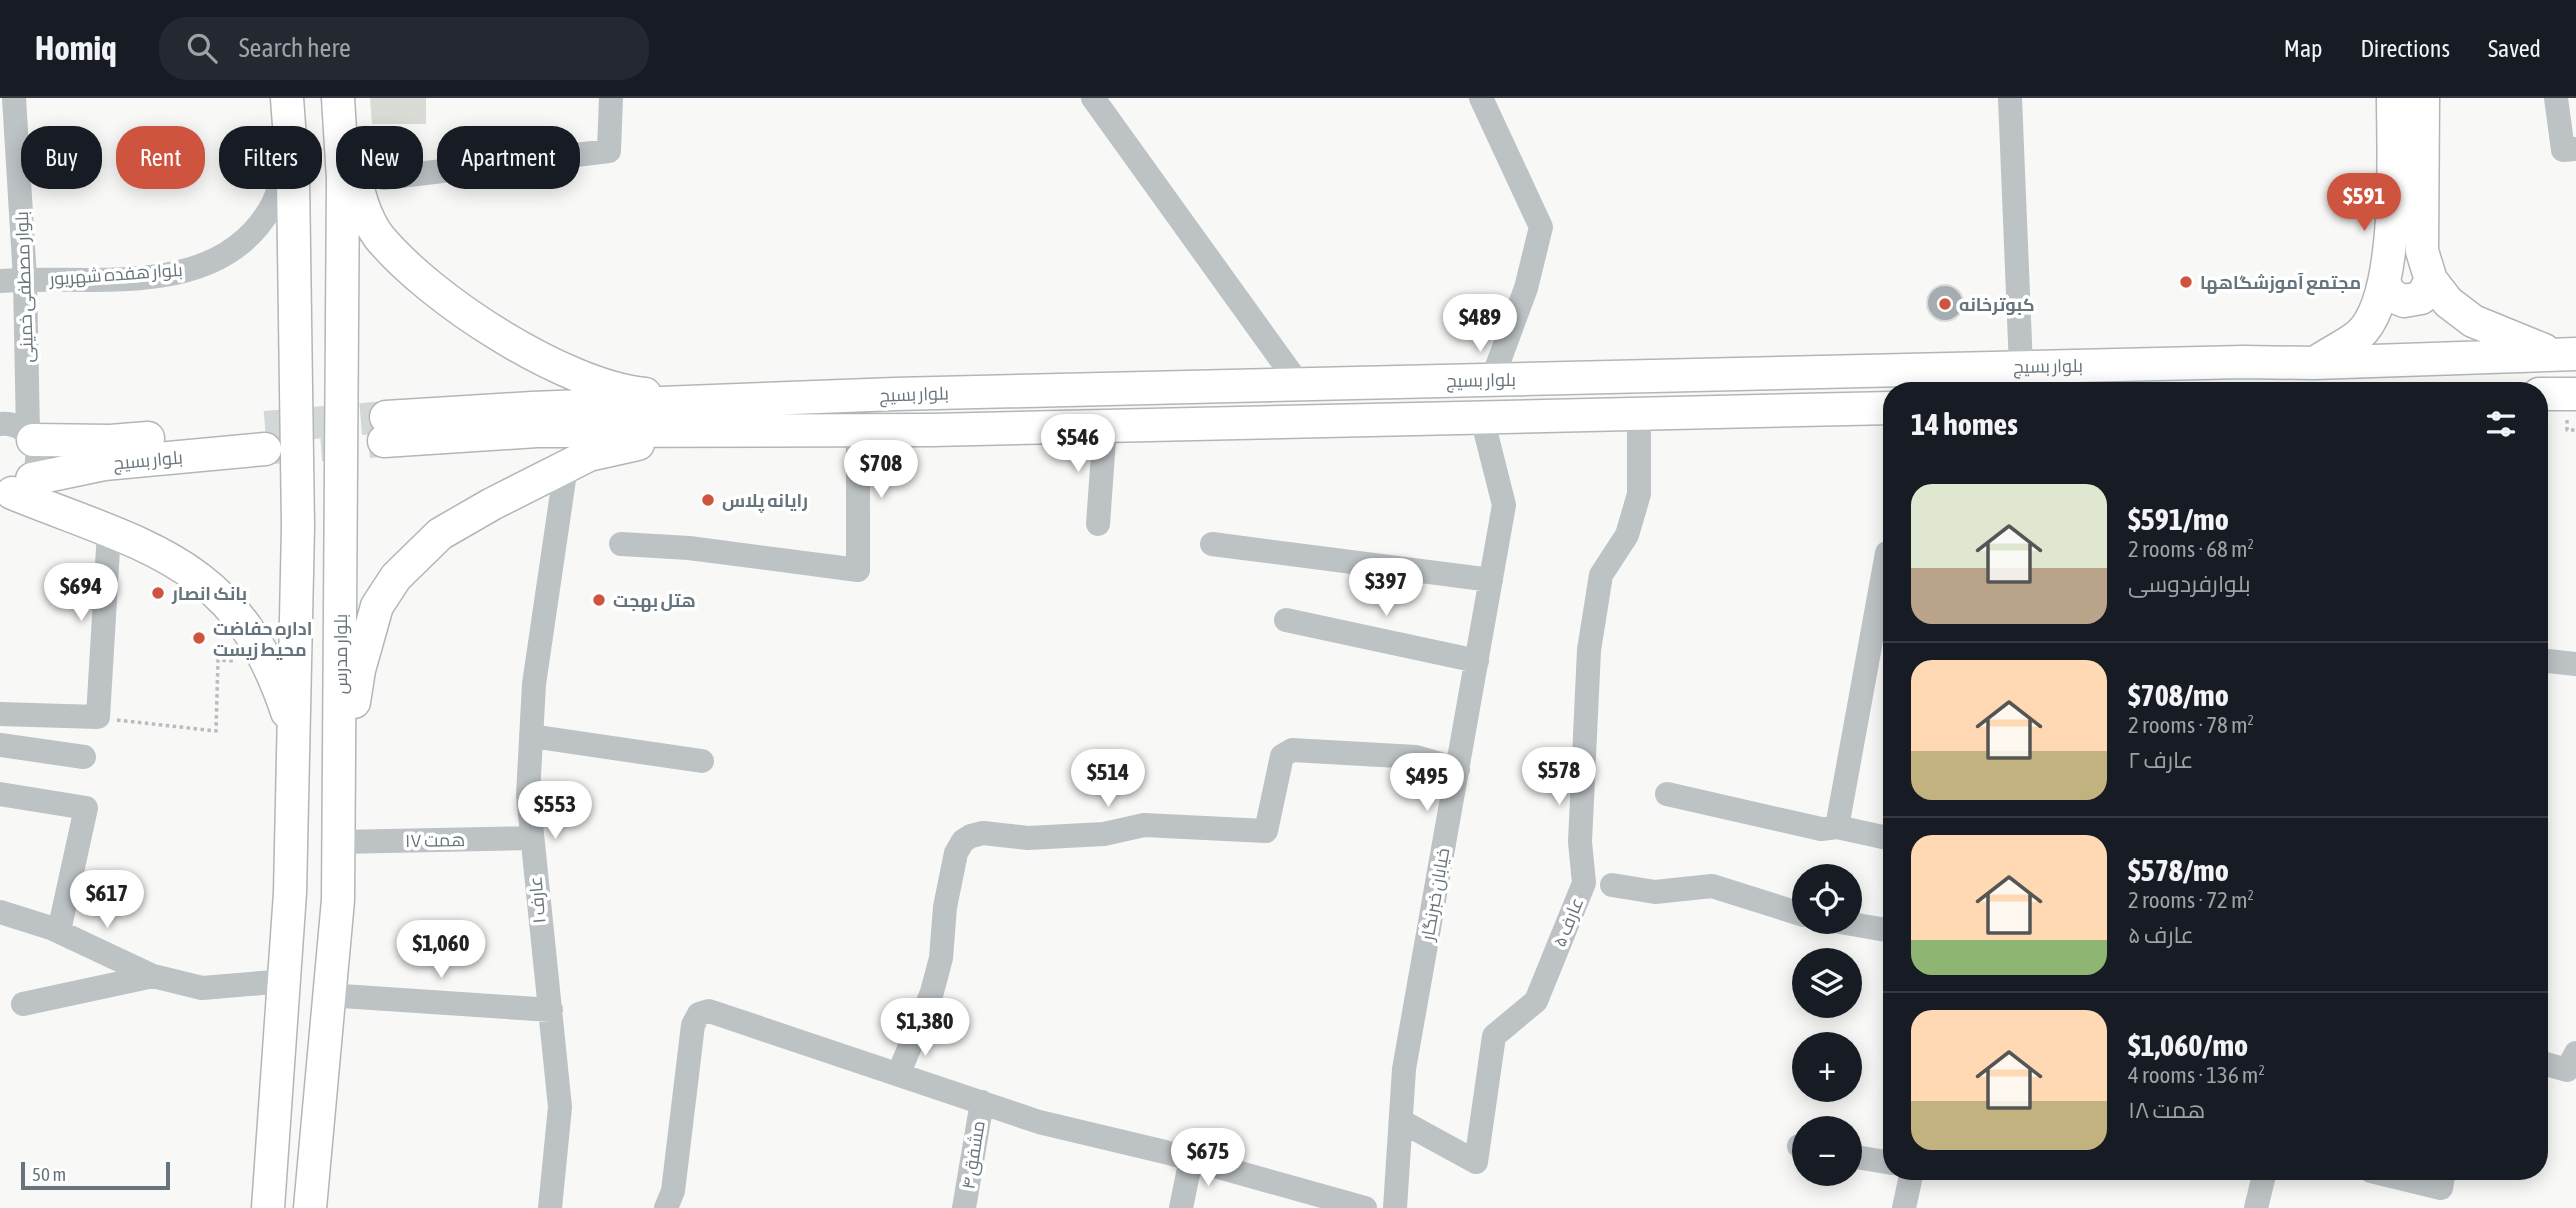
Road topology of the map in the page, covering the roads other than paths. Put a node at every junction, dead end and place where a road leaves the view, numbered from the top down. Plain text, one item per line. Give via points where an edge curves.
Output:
1 (14, 98) edge
2 (287, 98) edge
3 (339, 98) edge
4 (611, 98) edge
5 (1093, 98) edge
6 (1481, 98) edge
7 (2010, 98) edge
8 (2393, 98) edge
9 (2423, 98) edge
10 (2556, 98) edge
11 (289, 126) edge
12 (2576, 149) edge
13 (423, 173) edge
14 (278, 189) edge
15 (292, 189) edge
16 (17, 270) edge
17 (2431, 280) junction
18 (0, 281) edge
19 (2384, 282) junction
20 (2566, 354) edge
21 (2314, 363) junction
22 (2021, 367) junction
23 (1492, 380) junction
24 (1298, 383) junction
25 (1012, 391) junction
26 (2548, 394) edge
27 (2576, 394) edge
28 (1883, 408) edge
29 (1639, 414) junction
30 (716, 416) junction
31 (1482, 418) junction
32 (0, 424) edge
33 (1105, 426) junction
34 (1013, 428) junction
35 (385, 429) tunnel mouth
36 (858, 431) junction
37 (31, 437) junction
38 (566, 466) junction
39 (11, 490) edge
40 (1098, 524) dead end
41 (108, 532) junction
42 (621, 544) dead end
43 (1212, 544) dead end
44 (1883, 575) edge
45 (1491, 580) junction
46 (1286, 620) dead end
47 (1476, 661) junction
48 (2548, 661) edge
49 (2576, 664) edge
50 (0, 714) edge
51 (294, 733) junction
52 (531, 736) junction
53 (0, 745) edge
54 (84, 757) dead end
55 (702, 761) dead end
56 (1458, 769) junction
57 (0, 794) edge
58 (1667, 794) dead end
59 (339, 796) junction
60 (1837, 827) junction
61 (1883, 836) edge
62 (532, 838) junction
63 (338, 842) junction
64 (1612, 885) dead end
65 (1792, 911) edge
66 (0, 912) edge
67 (1862, 926) edge
68 (1883, 929) edge
69 (59, 931) junction
70 (153, 976) junction
71 (285, 981) junction
72 (327, 995) junction
73 (23, 1004) dead end
74 (551, 1010) junction
75 (2576, 1053) edge
76 (2548, 1065) edge
77 (899, 1073) junction
78 (982, 1102) junction
79 (1401, 1122) junction
80 (1862, 1158) edge
81 (1191, 1159) junction
82 (1883, 1162) edge
83 (1910, 1180) edge
84 (2263, 1180) edge
85 (2408, 1180) edge
86 (2442, 1180) edge
87 (268, 1208) edge
88 (310, 1208) edge
89 (550, 1208) edge
90 (666, 1208) edge
91 (964, 1208) edge
92 (1181, 1208) edge
93 (1364, 1208) edge
94 (1395, 1208) edge
95 (1903, 1208) edge
96 (2256, 1208) edge

1 - 16 street, بلوار مصطفی خمینی
2 - 11 main road
3 - 30 main road via 360,199 378,235 424,283 470,318 556,365 627,392
3 - 59 main road, بلوار مدرس via 343,179
4 - 13 street via 609,151
5 - 24 street
6 - 23 street via 1541,227 1526,288
7 - 22 street
8 - 19 main road via 2390,234
9 - 17 main road via 2422,251
10 - 12 street via 2563,150
14 - 16 street, بلوار هفده شهریور via 271,209 240,246 213,263 176,274
15 - 51 main road via 298,527
16 - 18 street, بلوار هفده شهریور
16 - 37 street, بلوار مصطفی خمینی
17 - 19 main road via 2421,298 2404,301 2390,295
17 - 20 main road via 2448,302 2473,321
19 - 21 main road via 2381,298 2361,334
20 - 21 main road, بلوار بسیج
21 - 22 main road, بلوار بسیج
22 - 23 main road, بلوار بسیج
23 - 24 main road, بلوار بسیج
24 - 25 main road, بلوار بسیج
25 - 30 main road, بلوار بسیج
25 - 34 main road
26 - 27 main road
28 - 29 main road, بلوار بسیج
29 - 31 main road, بلوار بسیج
29 - 79 street, عارف ۵ via 1639,494 1627,535 1601,575 1589,650 1580,842 1584,883 1536,1001 1494,1036 1476,1163
30 - 35 main road, بلوار بسیج
30 - 36 main road, بلوار بسیج
30 - 38 main road via 589,454
31 - 33 main road, بلوار بسیج
31 - 45 street, خیابان خبرنگار via 1504,505
32 - 37 street via 18,427
33 - 34 main road, بلوار بسیج
33 - 40 street
34 - 36 main road, بلوار بسیج
36 - 42 street via 858,570
37 - 39 street, بلوار مصطفی خمینی via 38,460
37 - 39 main road, بلوار بسیج via 110,441 265,438 104,464
38 - 52 street, عارف ۱ via 534,684
38 - 59 main road via 440,534 396,577 377,607 359,670
39 - 41 main road
41 - 50 street via 98,717
41 - 51 main road via 172,558 216,589 275,676
43 - 45 street
44 - 60 street
45 - 47 street, خیابان خبرنگار
46 - 47 street
47 - 56 street, خیابان خبرنگار
48 - 49 street
51 - 71 main road
52 - 55 street
52 - 62 street, عارف ۱ via 528,795
53 - 54 street
56 - 77 street via 1416,757 1292,750 1282,756 1266,831 1144,825 1104,834 971,835 956,853 944,907 942,958
56 - 79 street, خیابان خبرنگار via 1404,1069
57 - 69 street via 86,808
58 - 60 street via 1821,829
59 - 63 main road, بلوار مدرس
60 - 61 street
62 - 63 street, همت ۱۷
62 - 74 street, عارف ۱
63 - 72 main road, بلوار مدرس via 338,900
64 - 65 street via 1656,892 1712,886
66 - 69 street
67 - 68 street
69 - 70 street
70 - 71 street via 202,988
70 - 73 street
71 - 87 main road
72 - 74 street
72 - 88 main road, بلوار مدرس
74 - 89 street, عارف ۱ via 560,1107
75 - 76 street via 2567,1070
77 - 78 street
77 - 90 street via 709,1011 699,1013 693,1025 673,1191
78 - 81 street via 1039,1122
78 - 91 street, مشفق ۴
79 - 94 street, خیابان خبرنگار
80 - 82 street
81 - 92 street
81 - 93 street
83 - 95 street
84 - 96 street
85 - 86 street via 2441,1188

